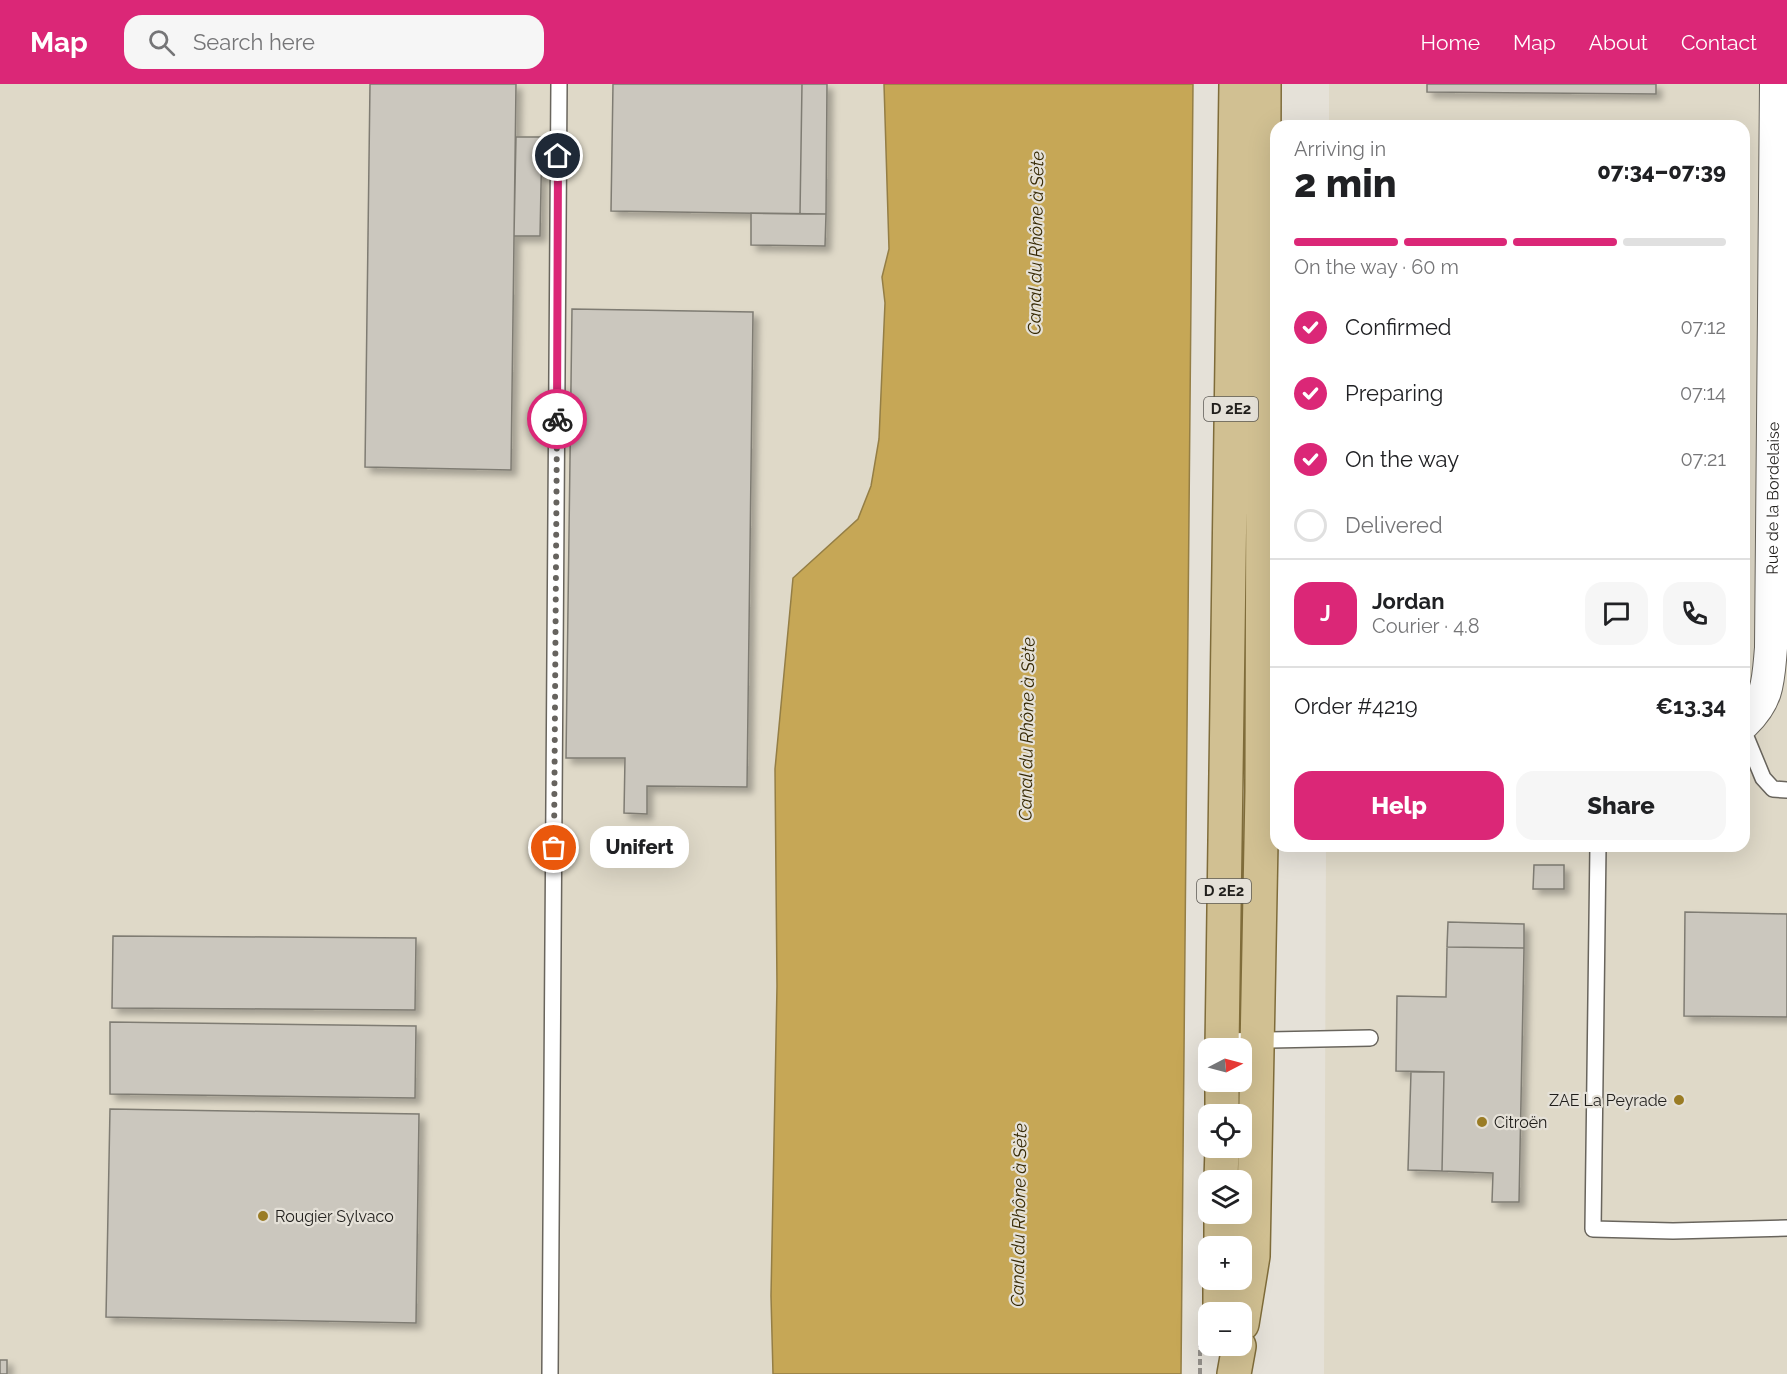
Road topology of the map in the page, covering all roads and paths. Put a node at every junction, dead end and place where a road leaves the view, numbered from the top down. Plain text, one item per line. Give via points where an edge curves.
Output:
1 (559, 84) edge
2 (1236, 84) edge
3 (1264, 84) edge
4 (1776, 84) edge
5 (1268, 685) edge
6 (1750, 717) edge
7 (1226, 733) junction
8 (1750, 747) edge
9 (1269, 790) edge
10 (1787, 790) edge
11 (1598, 852) edge
12 (1222, 1038) edge
13 (1370, 1038) dead end
14 (1252, 1041) edge
15 (1256, 1041) junction
16 (1787, 1228) edge
17 (1246, 1302) edge
18 (1221, 1356) edge
19 (1237, 1356) edge
20 (550, 1374) edge
21 (1223, 1374) edge
22 (1234, 1374) edge

1 - 20 lane
2 - 7 main road, D 2E2
3 - 5 main road, D 2E2
4 - 6 street, Rue de la Bordelaise via 1771,648 1766,694
5 - 7 main road
5 - 9 main road, D 2E2
7 - 9 main road
7 - 12 main road, D 2E2
8 - 10 lane via 1763,778 1773,789
9 - 15 main road, D 2E2
11 - 16 lane via 1593,1229
13 - 15 lane
14 - 15 lane
15 - 17 main road, D 2E2 via 1253,1256
18 - 21 main road
19 - 22 main road

